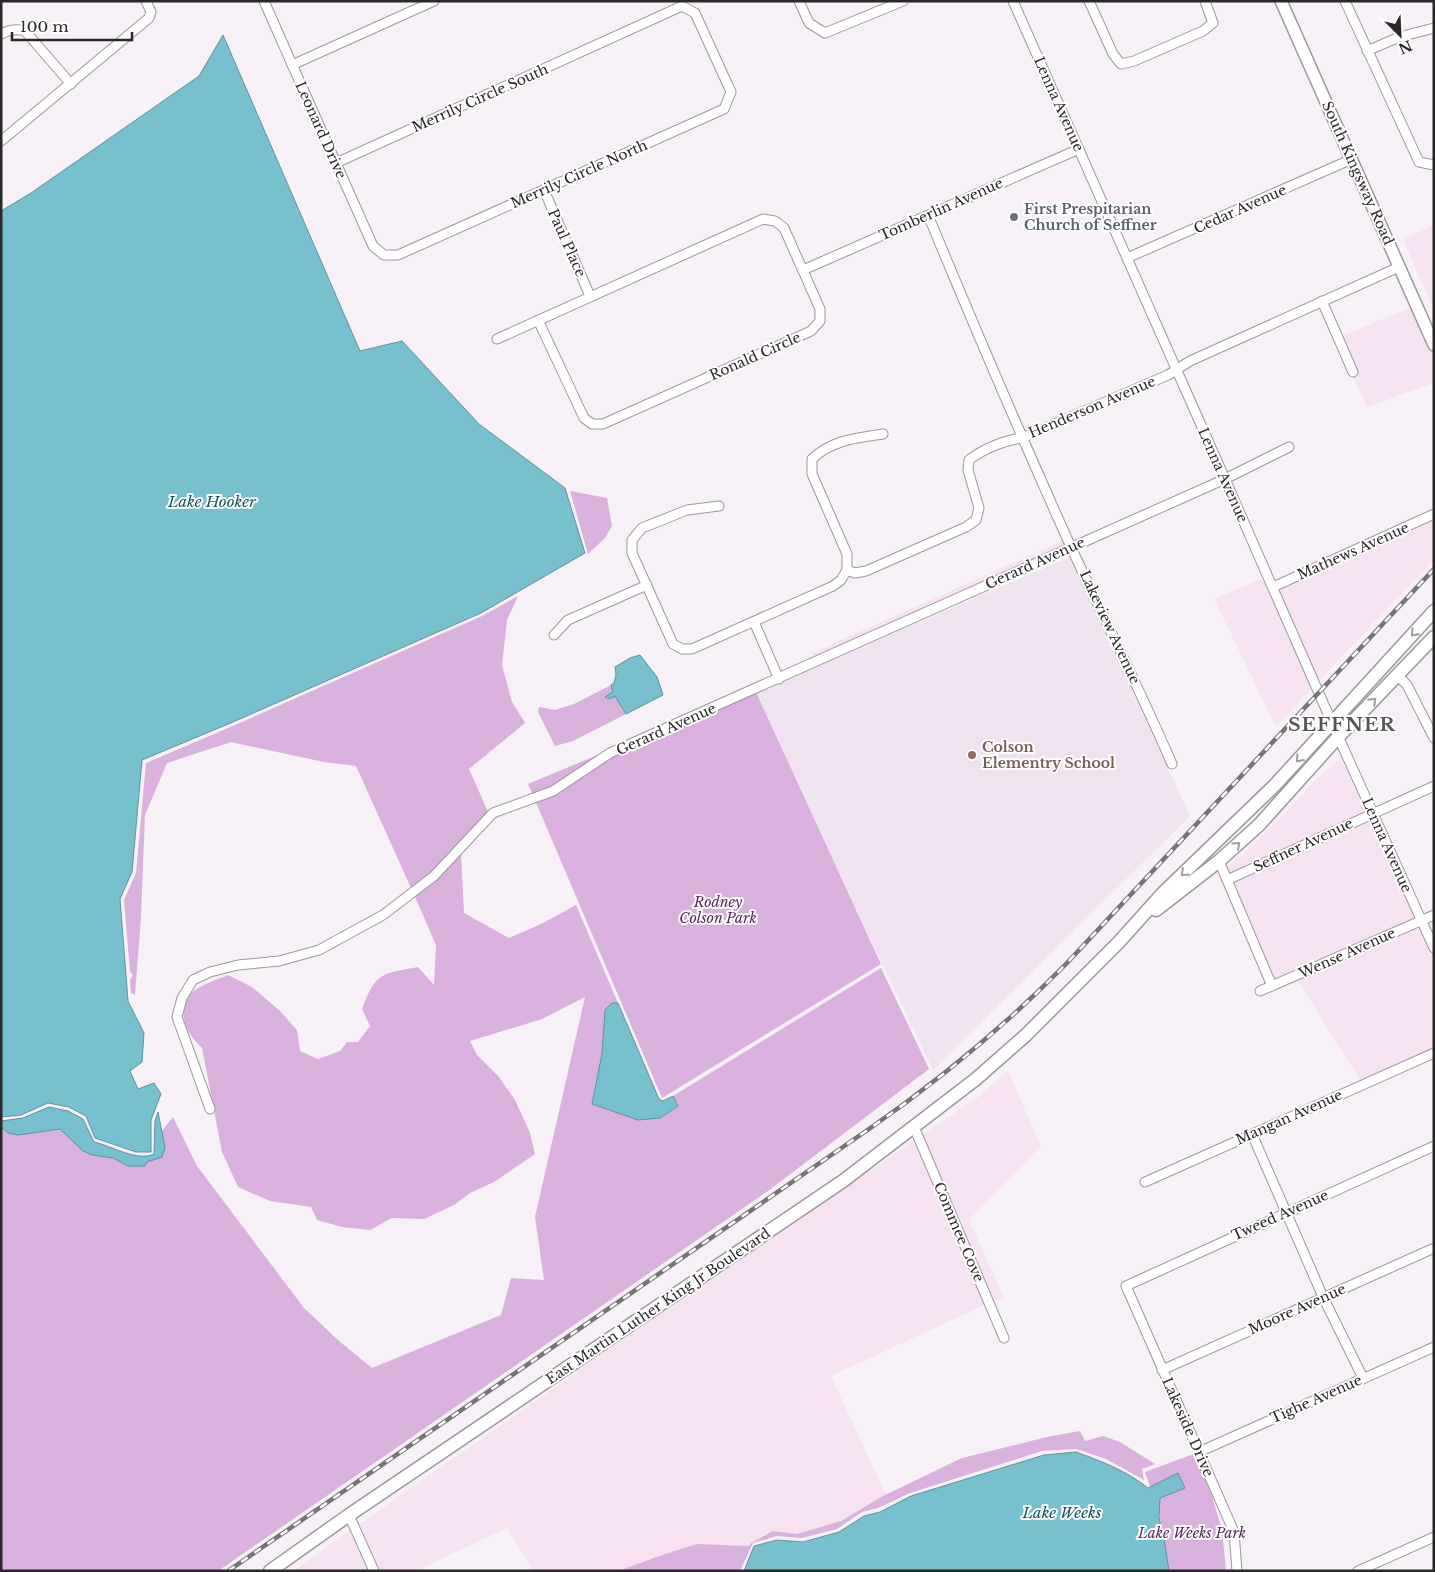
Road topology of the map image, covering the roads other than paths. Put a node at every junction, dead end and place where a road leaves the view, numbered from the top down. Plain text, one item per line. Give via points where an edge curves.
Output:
1 (146, 1) edge
2 (264, 1) edge
3 (434, 1) edge
4 (799, 1) edge
5 (903, 1) edge
6 (1013, 1) edge
7 (1090, 1) edge
8 (1205, 1) edge
9 (1281, 1) edge
10 (1345, 1) edge
11 (1434, 28) edge
12 (1, 34) edge
13 (1367, 51) junction
14 (717, 59) joint
15 (292, 65) junction
16 (71, 84) junction
17 (1, 141) edge
18 (1079, 149) junction
19 (1352, 159) junction
20 (336, 163) junction
21 (1434, 165) edge
22 (544, 190) junction
23 (928, 215) junction
24 (384, 255) joint
25 (1127, 258) junction
26 (1399, 267) junction
27 (803, 270) junction
28 (590, 296) junction
29 (1322, 301) junction
30 (538, 320) junction
31 (496, 338) dead end
32 (1434, 345) edge
33 (1177, 370) junction
34 (1353, 372) dead end
35 (883, 434) dead end
36 (1022, 438) junction
37 (1289, 447) dead end
38 (1226, 479) junction
39 (718, 506) dead end
40 (1434, 514) edge
41 (1071, 547) junction
42 (847, 570) junction
43 (646, 585) junction
44 (1273, 587) junction
45 (1434, 611) edge
46 (754, 622) junction
47 (554, 635) dead end
48 (1434, 637) edge
49 (1398, 676) junction
50 (779, 679) junction
51 (1332, 723) junction
52 (1339, 736) junction
53 (1434, 738) edge
54 (1172, 764) dead end
55 (1434, 786) edge
56 (1372, 813) junction
57 (1219, 861) junction
58 (1227, 880) junction
59 (1434, 915) edge
60 (1422, 920) junction
61 (1118, 942) junction
62 (1434, 948) edge
63 (1272, 986) junction
64 (1260, 991) dead end
65 (1434, 1053) edge
66 (210, 1109) dead end
67 (914, 1127) junction
68 (1252, 1134) junction
69 (1434, 1146) edge
70 (1145, 1182) dead end
71 (1285, 1213) junction
72 (1432, 1249) dead end
73 (1126, 1286) joint
74 (1323, 1297) junction
75 (1004, 1338) dead end
76 (1434, 1347) edge
77 (1162, 1370) junction
78 (1362, 1378) junction
79 (1199, 1452) junction
80 (349, 1515) junction
81 (1434, 1537) edge
82 (270, 1571) edge
83 (374, 1571) edge
84 (1237, 1571) edge
85 (1358, 1571) edge

1 - 16 street via 150,18
2 - 15 street, Leonard Drive
3 - 15 street
4 - 5 street via 809,23 825,34
6 - 18 street, Lenna Avenue
7 - 8 street via 1113,54 1121,64 1203,31 1213,23
9 - 19 street, South Kingsway Road
10 - 13 street
11 - 13 street via 1399,37
12 - 16 street via 10,30 25,31
13 - 21 street via 1419,162
14 - 20 street, Merrily Circle South via 695,13 682,6
14 - 22 street, Merrily Circle North via 731,92 724,109
15 - 20 street, Leonard Drive
16 - 17 street
18 - 23 street, Tomberlin Avenue
18 - 25 street, Lenna Avenue
19 - 25 street, Cedar Avenue
19 - 26 street, South Kingsway Road
20 - 24 street, Leonard Drive via 374,246
22 - 24 street, Merrily Circle North via 398,255
22 - 28 street, Paul Place
23 - 27 street, Tomberlin Avenue
23 - 36 street, Lakeview Avenue
25 - 33 street, Lenna Avenue
26 - 29 street, Henderson Avenue
26 - 32 street, South Kingsway Road
27 - 28 street, Ronald Circle via 784,228 775,221 762,218
27 - 30 street, Ronald Circle via 820,309 820,321 811,331 603,424 592,424 584,418
28 - 30 street, Ronald Circle
29 - 33 street, Henderson Avenue via 1190,361
29 - 34 street
30 - 31 street, Ronald Circle
33 - 36 street, Henderson Avenue
33 - 38 street, Lenna Avenue
35 - 42 street via 847,440 821,450 812,459 812,474 847,554
36 - 41 street, Lakeview Avenue
36 - 42 street, Henderson Avenue via 976,454 969,460 968,470 979,508 976,520 866,571 855,573
37 - 38 street, Gerard Avenue
38 - 41 street, Gerard Avenue
38 - 44 street, Lenna Avenue
39 - 43 street via 687,510 642,528 632,540 632,553
40 - 44 street, Mathews Avenue
41 - 50 street, Gerard Avenue
41 - 54 street, Lakeview Avenue
42 - 46 street via 832,586
43 - 46 street via 673,644 682,649 692,649
43 - 47 street via 568,620
44 - 51 street, Lenna Avenue
45 -> 51 main road
46 - 50 street
48 - 49 main road
52 -> 49 main road
49 - 53 street via 1407,685
50 - 66 street, Gerard Avenue via 610,753 553,791 493,814 434,876 383,915 319,950 279,960 238,965 193,980 182,998 178,1017
51 - 52 street, Lenna Avenue
51 -> 61 main road via 1276,785 1163,893
52 - 56 street, Lenna Avenue
57 -> 52 main road via 1259,825
55 - 56 street, Seffner Avenue
56 - 58 street, Seffner Avenue
56 - 60 street, Lenna Avenue
57 - 58 street
57 - 61 main road
58 - 63 street
59 - 60 street, Wense Avenue
60 - 62 street, Lenna Avenue
60 - 63 street, Wense Avenue
61 - 67 main road, East Martin Luther King Jr Boulevard via 1034,1027 976,1079
63 - 64 street, Wense Avenue
65 - 68 street, Mangan Avenue
67 - 75 street, Commee Cove
67 - 80 main road, East Martin Luther King Jr Boulevard via 843,1181
68 - 70 street, Mangan Avenue
68 - 71 street
69 - 71 street, Tweed Avenue
71 - 73 street, Tweed Avenue
71 - 74 street
72 - 74 street, Moore Avenue
73 - 77 street, Lakeside Drive
74 - 77 street, Moore Avenue
74 - 78 street
76 - 78 street, Tighe Avenue
77 - 79 street, Lakeside Drive
78 - 79 street, Tighe Avenue
79 - 84 street, Lakeside Drive via 1234,1532
80 - 82 main road, East Martin Luther King Jr Boulevard
80 - 83 street
81 - 85 street

